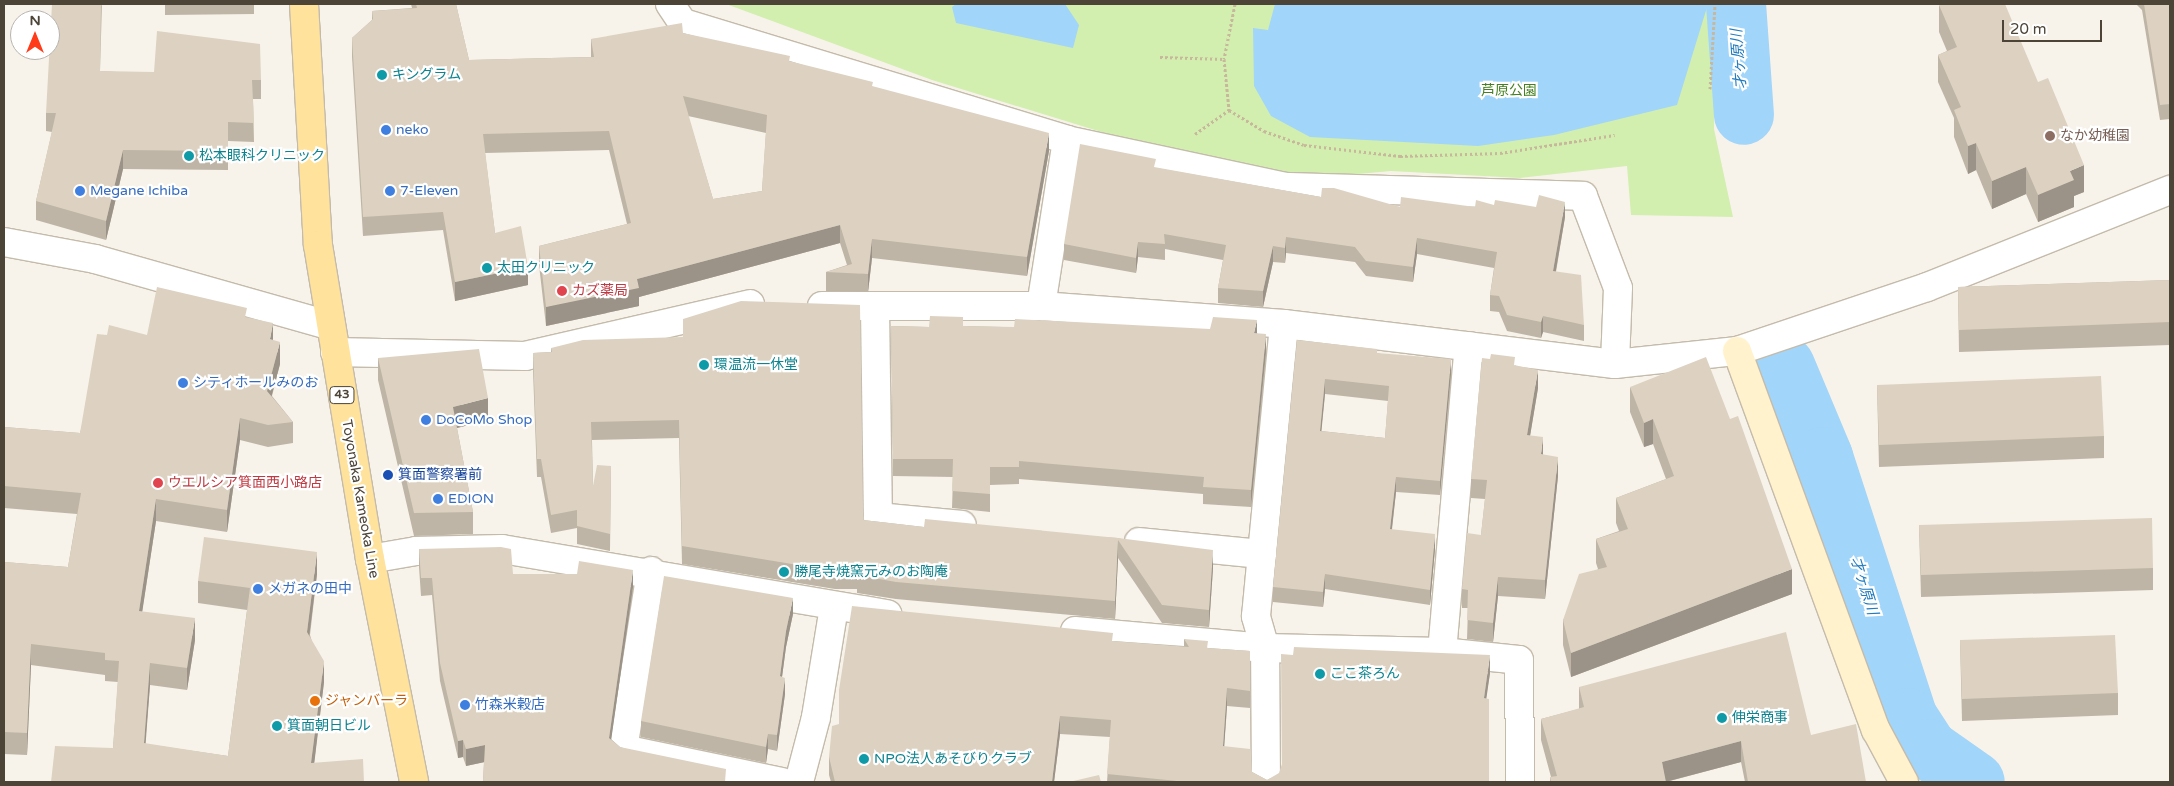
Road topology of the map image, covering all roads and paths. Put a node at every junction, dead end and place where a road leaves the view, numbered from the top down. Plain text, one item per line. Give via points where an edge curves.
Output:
1 (304, 4) edge
2 (670, 4) edge
3 (1236, 4) edge
4 (1715, 4) edge
5 (1160, 56) dead end
6 (1224, 59) junction
7 (1710, 89) dead end
8 (1615, 135) dead end
9 (1067, 140) junction
10 (2170, 190) edge
11 (4, 242) edge
12 (1041, 306) junction
13 (875, 308) junction
14 (1284, 324) junction
15 (333, 339) junction
16 (1470, 346) junction
17 (1737, 351) junction
18 (1615, 364) junction
19 (987, 527) edge
20 (1114, 540) edge
21 (1262, 554) junction
22 (370, 559) junction
23 (651, 571) junction
24 (834, 607) junction
25 (914, 616) edge
26 (1050, 629) edge
27 (1264, 648) junction
28 (1442, 652) junction
29 (414, 782) edge
30 (782, 782) edge
31 (799, 782) edge
32 (1266, 782) edge
33 (1520, 782) edge
34 (1904, 782) edge

1 - 15 main road, Toyonaka Kameoka Line / 43 via 318,245
2 - 9 street via 683,23
3 - 6 path
4 - 7 path
5 - 6 path
6 - 8 path via 1229,110 1264,131 1304,145 1420,156 1500,153
9 - 12 street
9 - 18 street via 1286,187 1583,196 1618,288
10 - 17 street via 1927,287
11 - 15 street via 95,259
12 - 13 street
12 - 14 street
13 - 15 street via 739,303 525,356
13 - 19 street via 878,517
14 - 16 street
14 - 21 street
15 - 22 main road, Toyonaka Kameoka Line / 43
16 - 18 street
16 - 28 street
17 - 18 street
17 - 34 street via 1876,730
20 - 21 street
21 - 27 street via 1256,616
22 - 23 street via 416,551 502,549
22 - 29 main road, Toyonaka Kameoka Line / 43
23 - 24 street
23 - 30 street via 623,749
24 - 25 street
24 - 31 street via 816,717
26 - 27 street
27 - 28 street
27 - 32 street
28 - 33 street via 1519,660

